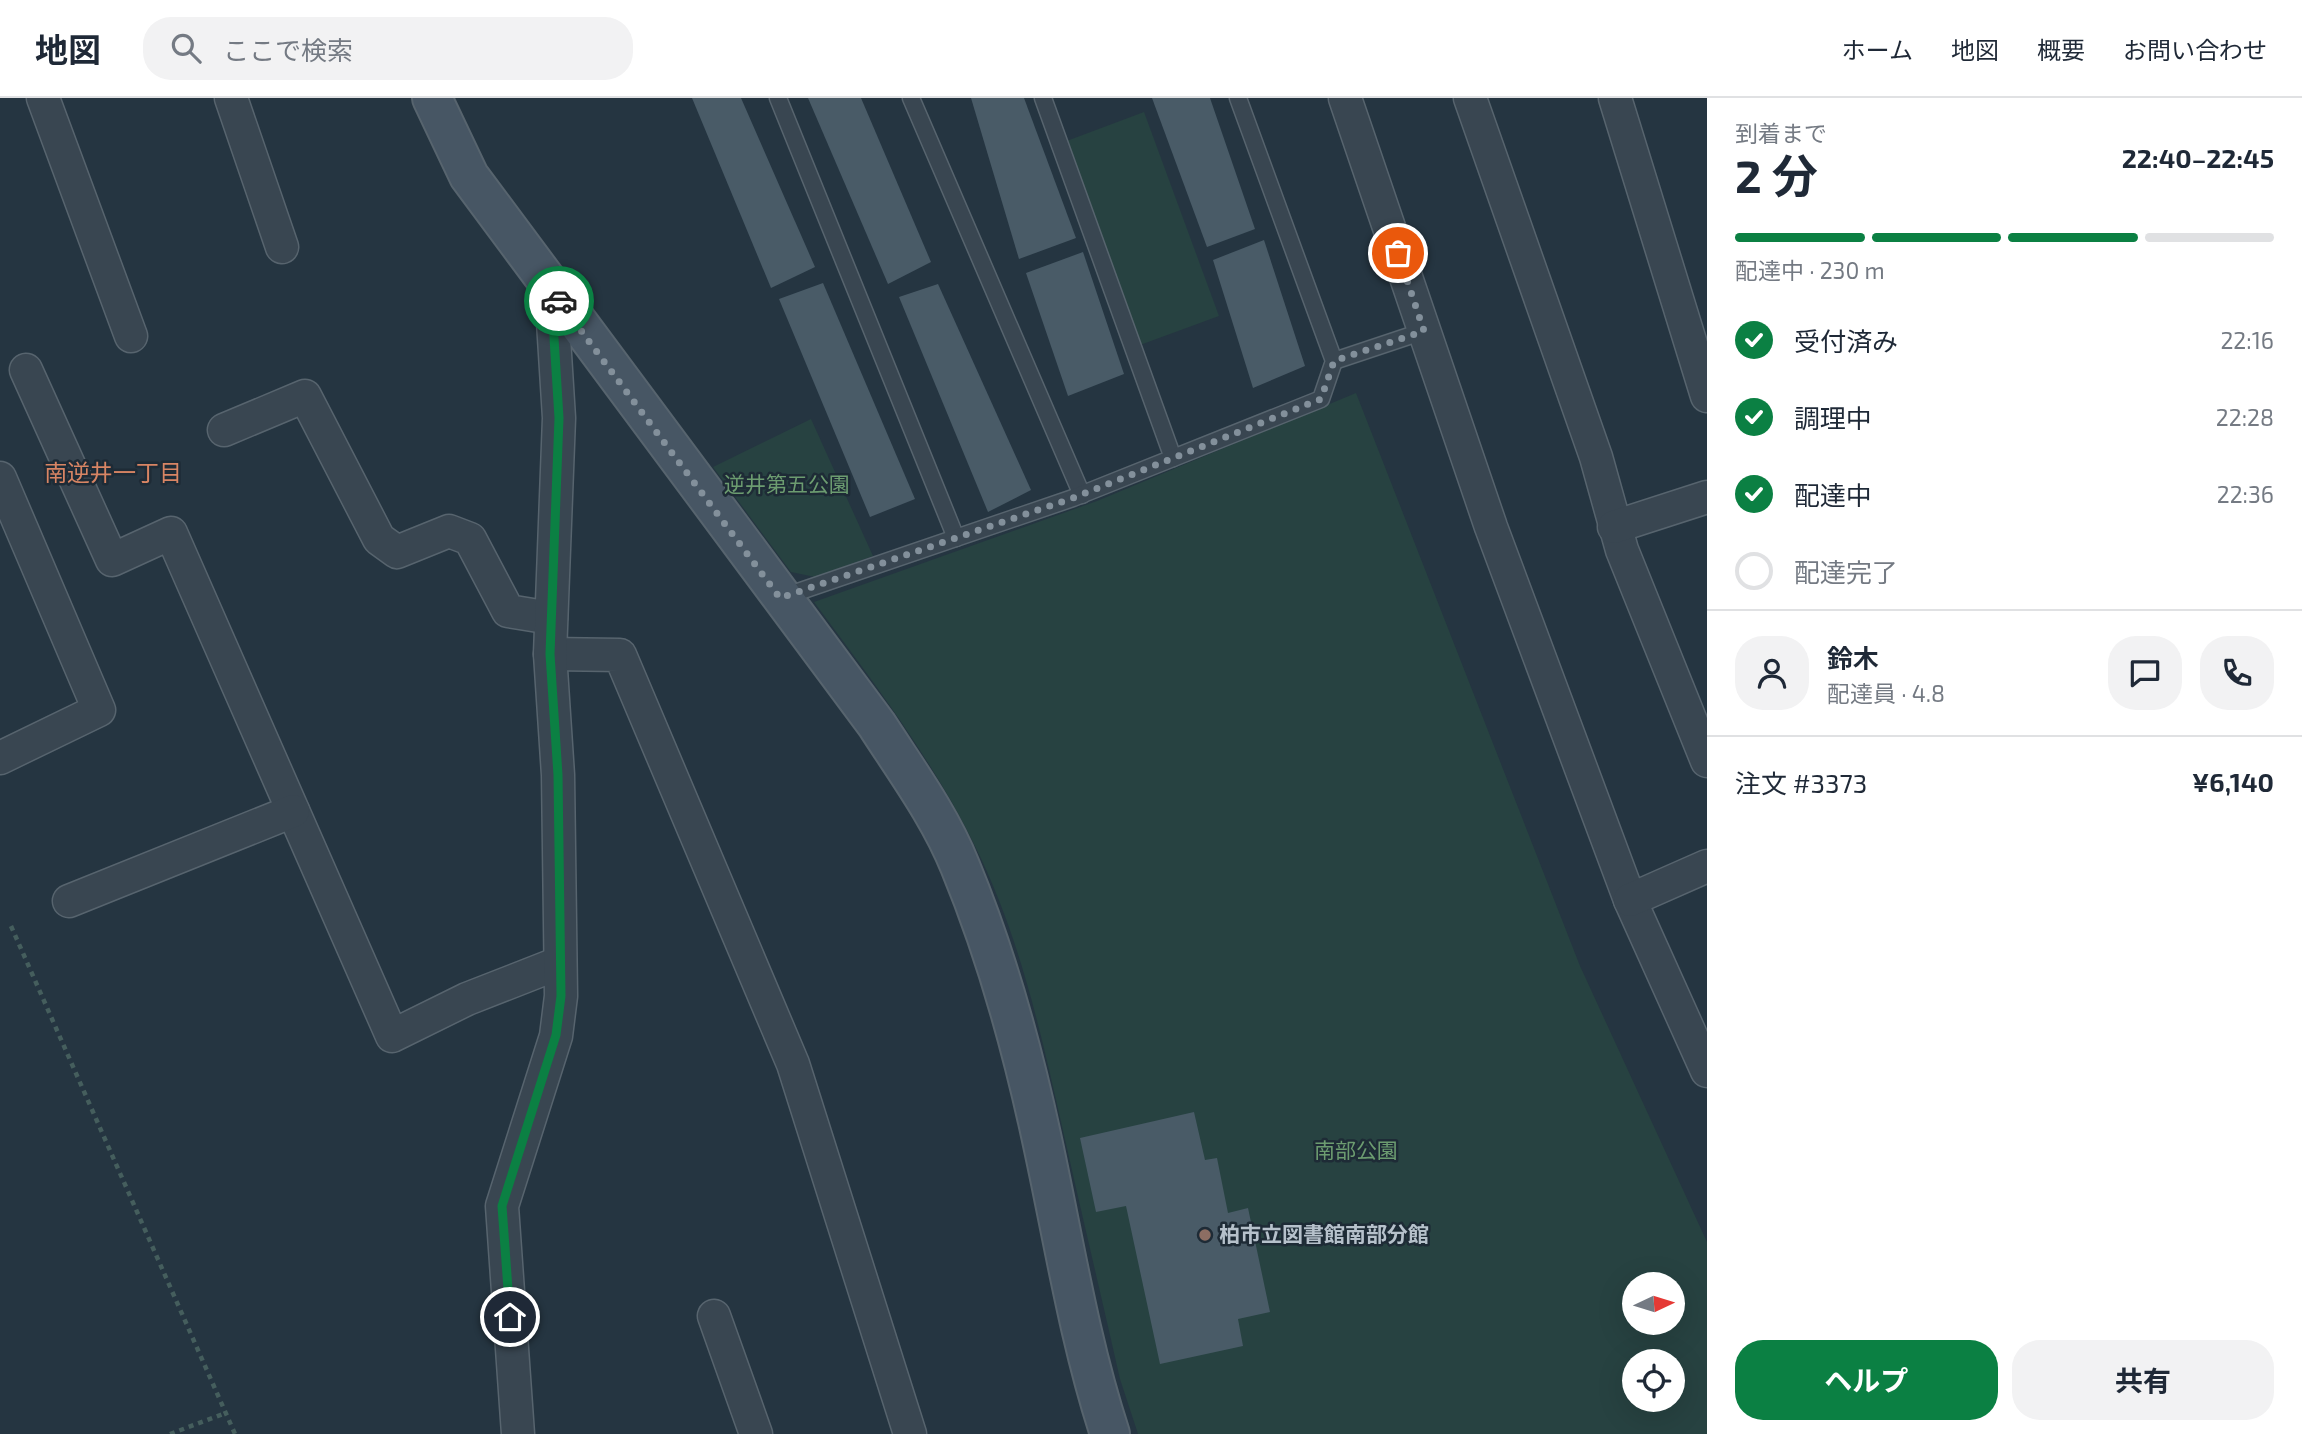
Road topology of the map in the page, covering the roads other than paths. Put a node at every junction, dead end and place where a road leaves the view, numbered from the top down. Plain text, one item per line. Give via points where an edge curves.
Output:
1 (43, 98) edge
2 (231, 98) edge
3 (432, 98) edge
4 (778, 98) edge
5 (911, 98) edge
6 (1043, 98) edge
7 (1238, 98) edge
8 (1345, 98) edge
9 (1470, 98) edge
10 (1615, 98) edge
11 (282, 247) dead end
12 (551, 290) junction
13 (1424, 331) junction
14 (131, 336) dead end
15 (1334, 361) junction
16 (26, 370) dead end
17 (1707, 396) edge
18 (224, 430) dead end
19 (1172, 458) junction
20 (0, 478) edge
21 (1082, 495) junction
22 (1707, 497) edge
23 (1615, 527) junction
24 (956, 538) junction
25 (780, 598) junction
26 (551, 618) junction
27 (550, 654) junction
28 (0, 758) edge
29 (1707, 761) edge
30 (293, 811) junction
31 (1707, 866) edge
32 (1630, 900) junction
33 (69, 901) dead end
34 (559, 963) junction
35 (1707, 1071) edge
36 (714, 1316) dead end
37 (518, 1434) edge
38 (756, 1434) edge
39 (910, 1434) edge
40 (1110, 1434) edge

1 - 14 street
2 - 11 street
3 - 12 street via 469,176
4 - 24 lane
5 - 21 lane
6 - 19 lane
7 - 15 lane
8 - 13 street
9 - 23 street via 1596,457
10 - 17 street
12 - 25 street
12 - 26 street via 559,418
13 - 15 lane
13 - 32 street via 1491,527
15 - 19 lane via 1321,399
16 - 30 street via 112,560 171,533
18 - 26 street via 305,396 379,539 397,552 449,530 470,539 508,611
19 - 21 lane
20 - 28 street via 99,710
21 - 24 lane
22 - 23 street
23 - 29 street
24 - 25 lane
25 - 40 street via 877,725 959,863 1008,1001 1041,1134 1075,1307
26 - 27 street
27 - 34 street via 558,775
27 - 39 street via 620,655 793,1064
30 - 33 street
30 - 34 street via 392,1036 467,999
31 - 32 street
32 - 35 street
34 - 37 street via 556,1035 502,1206
36 - 38 street

